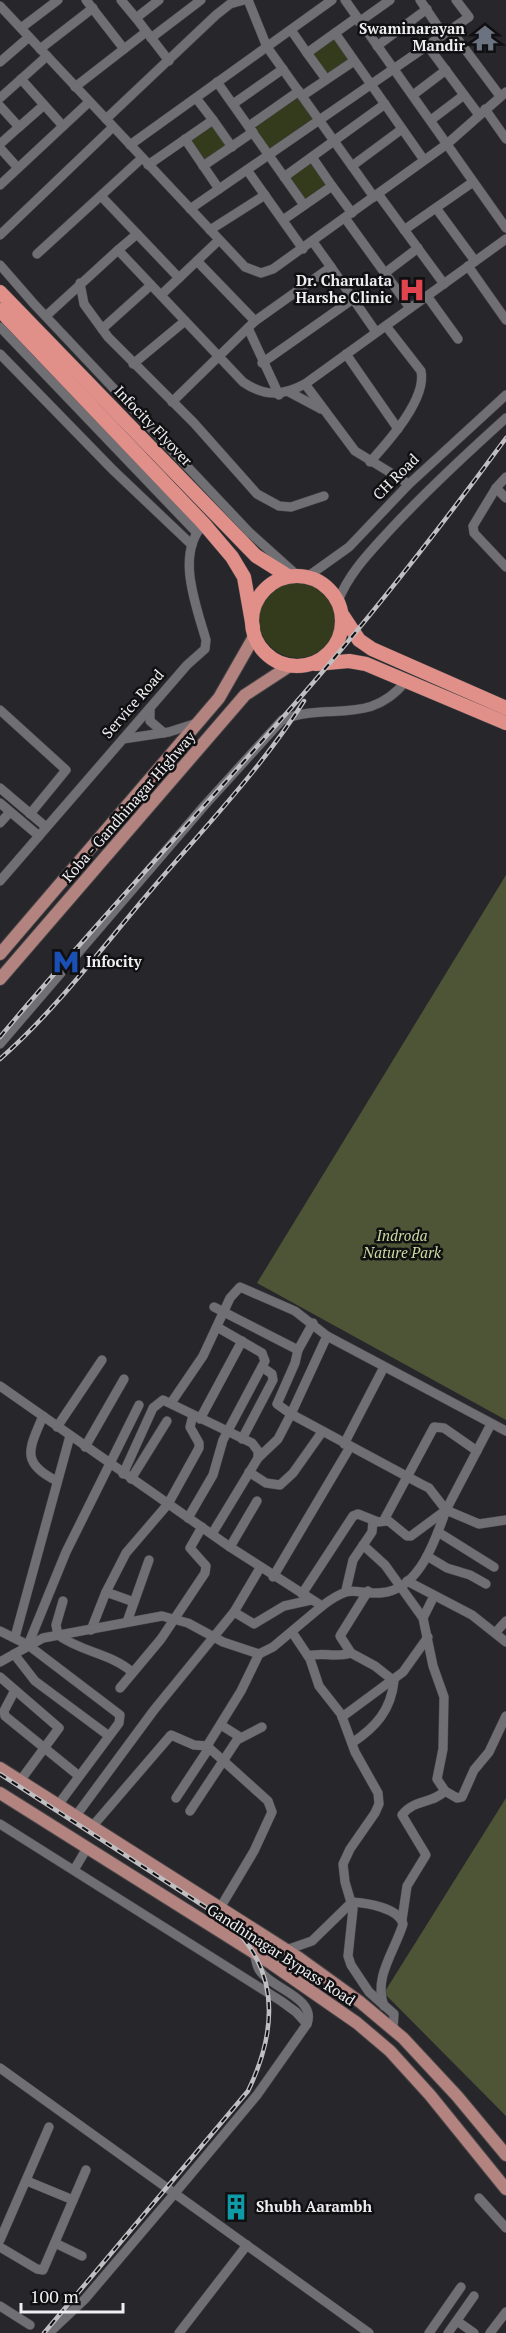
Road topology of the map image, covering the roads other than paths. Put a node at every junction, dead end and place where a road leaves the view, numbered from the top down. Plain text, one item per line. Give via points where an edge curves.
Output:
1 (9, 0) edge
2 (58, 0) edge
3 (86, 0) edge
4 (122, 0) edge
5 (159, 0) edge
6 (201, 0) edge
7 (246, 0) edge
8 (332, 0) edge
9 (345, 0) edge
10 (390, 0) edge
11 (420, 0) edge
12 (456, 0) edge
13 (229, 2) edge
14 (0, 6) edge
15 (93, 8) junction
16 (427, 9) junction
17 (8, 15) junction
18 (136, 18) junction
19 (358, 20) junction
20 (0, 22) edge
21 (21, 28) junction
22 (291, 30) junction
23 (447, 32) junction
24 (335, 33) junction
25 (149, 35) junction
26 (29, 37) junction
27 (427, 45) junction
28 (267, 46) junction
29 (377, 46) junction
30 (124, 49) junction
31 (43, 53) junction
32 (308, 53) junction
33 (169, 61) junction
34 (354, 61) junction
35 (0, 62) edge
36 (393, 68) junction
37 (283, 69) junction
38 (446, 70) junction
39 (21, 79) junction
40 (326, 80) junction
41 (217, 82) junction
42 (370, 84) junction
43 (75, 87) junction
44 (300, 93) junction
45 (503, 94) edge
46 (413, 95) junction
47 (465, 95) junction
48 (0, 98) edge
49 (196, 98) junction
50 (89, 102) junction
51 (233, 104) junction
52 (385, 104) junction
53 (44, 105) junction
54 (0, 106) edge
55 (482, 112) junction
56 (213, 120) junction
57 (320, 120) junction
58 (431, 120) junction
59 (109, 123) junction
60 (63, 126) junction
61 (19, 127) junction
62 (251, 129) junction
63 (402, 129) junction
64 (185, 139) junction
65 (506, 139) edge
66 (335, 141) junction
67 (447, 144) junction
68 (130, 145) junction
69 (0, 146) edge
70 (232, 147) junction
71 (269, 155) junction
72 (312, 157) junction
73 (424, 160) junction
74 (145, 162) junction
75 (203, 166) junction
76 (352, 166) junction
77 (18, 168) junction
78 (247, 170) junction
79 (285, 177) junction
80 (473, 182) junction
81 (0, 185) edge
82 (332, 186) junction
83 (219, 189) junction
84 (264, 195) junction
85 (376, 195) junction
86 (101, 196) junction
87 (304, 205) junction
88 (436, 208) junction
89 (190, 209) junction
90 (348, 215) junction
91 (283, 220) junction
92 (506, 228) edge
93 (210, 230) junction
94 (404, 230) junction
95 (137, 234) junction
96 (0, 235) edge
97 (506, 239) edge
98 (219, 240) junction
99 (312, 242) junction
100 (418, 248) junction
101 (303, 249) junction
102 (118, 250) junction
103 (38, 254) dead end
104 (197, 261) junction
105 (471, 264) junction
106 (0, 265) edge
107 (331, 267) junction
108 (385, 273) junction
109 (178, 278) junction
110 (80, 284) junction
111 (444, 284) junction
112 (151, 285) junction
113 (0, 292) edge
114 (160, 295) junction
115 (427, 296) junction
116 (353, 299) junction
117 (410, 308) junction
118 (0, 310) edge
119 (46, 316) junction
120 (506, 320) edge
121 (185, 321) junction
122 (251, 325) junction
123 (386, 326) junction
124 (0, 327) edge
125 (102, 329) junction
126 (376, 332) junction
127 (458, 339) dead end
128 (0, 354) edge
129 (346, 354) junction
130 (218, 356) junction
131 (262, 363) junction
132 (134, 364) junction
133 (305, 384) junction
134 (284, 393) junction
135 (506, 395) edge
136 (172, 402) junction
137 (105, 410) junction
138 (323, 410) junction
139 (506, 418) edge
140 (398, 429) junction
141 (370, 462) junction
142 (506, 477) edge
143 (409, 484) junction
144 (496, 488) junction
145 (324, 496) dead end
146 (506, 498) edge
147 (200, 528) junction
148 (192, 545) junction
149 (506, 567) edge
150 (298, 577) junction
151 (340, 608) junction
152 (254, 632) junction
153 (298, 665) junction
154 (406, 681) junction
155 (150, 708) junction
156 (506, 708) edge
157 (0, 710) edge
158 (201, 722) junction
159 (506, 723) edge
160 (164, 733) junction
161 (123, 739) junction
162 (0, 788) edge
163 (0, 803) edge
164 (10, 812) junction
165 (30, 814) junction
166 (0, 824) edge
167 (46, 827) junction
168 (39, 836) junction
169 (0, 881) edge
170 (0, 954) edge
171 (0, 979) edge
172 (0, 1044) edge
173 (219, 1309) junction
174 (313, 1323) junction
175 (217, 1327) junction
176 (327, 1336) junction
177 (242, 1341) junction
178 (297, 1350) junction
179 (102, 1360) dead end
180 (262, 1367) junction
181 (384, 1367) junction
182 (124, 1379) dead end
183 (0, 1386) edge
184 (171, 1403) junction
185 (139, 1405) dead end
186 (291, 1414) junction
187 (42, 1416) junction
188 (197, 1417) junction
189 (167, 1421) dead end
190 (491, 1424) junction
191 (57, 1427) junction
192 (506, 1431) edge
193 (322, 1432) junction
194 (227, 1433) junction
195 (70, 1436) junction
196 (242, 1439) junction
197 (347, 1445) junction
198 (85, 1447) junction
199 (477, 1451) junction
200 (258, 1458) junction
201 (109, 1464) junction
202 (249, 1472) junction
203 (127, 1476) junction
204 (408, 1476) junction
205 (57, 1481) junction
206 (257, 1501) dead end
207 (168, 1504) junction
208 (446, 1510) junction
209 (188, 1518) junction
210 (506, 1520) edge
211 (373, 1521) junction
212 (387, 1521) junction
213 (202, 1527) junction
214 (438, 1532) junction
215 (212, 1534) junction
216 (363, 1545) junction
217 (230, 1547) junction
218 (427, 1556) junction
219 (149, 1560) dead end
220 (494, 1567) dead end
221 (260, 1568) junction
222 (273, 1577) junction
223 (407, 1581) junction
224 (486, 1584) dead end
225 (399, 1587) junction
226 (346, 1590) junction
227 (368, 1591) junction
228 (106, 1592) junction
229 (302, 1594) junction
230 (434, 1596) junction
231 (311, 1600) junction
232 (63, 1601) dead end
233 (134, 1602) junction
234 (322, 1606) junction
235 (234, 1612) junction
236 (176, 1618) junction
237 (423, 1618) junction
238 (506, 1621) edge
239 (128, 1622) junction
240 (91, 1630) junction
241 (0, 1631) edge
242 (292, 1632) junction
243 (496, 1632) junction
244 (58, 1635) junction
245 (15, 1637) junction
246 (215, 1637) junction
247 (428, 1637) junction
248 (506, 1642) edge
249 (28, 1645) junction
250 (14, 1653) junction
251 (351, 1653) junction
252 (259, 1654) junction
253 (308, 1656) junction
254 (0, 1662) edge
255 (132, 1672) junction
256 (1, 1681) edge
257 (394, 1681) junction
258 (120, 1688) dead end
259 (14, 1692) junction
260 (506, 1716) edge
261 (342, 1718) junction
262 (221, 1725) junction
263 (261, 1727) dead end
264 (109, 1736) junction
265 (240, 1737) junction
266 (352, 1743) junction
267 (208, 1747) junction
268 (45, 1748) junction
269 (222, 1760) junction
270 (0, 1768) edge
271 (79, 1776) junction
272 (20, 1781) junction
273 (445, 1791) junction
274 (0, 1793) edge
275 (176, 1798) dead end
276 (57, 1806) junction
277 (190, 1811) dead end
278 (75, 1817) junction
279 (0, 1824) edge
280 (91, 1828) junction
281 (87, 1848) junction
282 (74, 1870) junction
283 (352, 1902) junction
284 (220, 1908) junction
285 (402, 1920) junction
286 (286, 1950) junction
287 (254, 1953) junction
288 (384, 2006) junction
289 (307, 2024) junction
290 (393, 2029) junction
291 (0, 2068) edge
292 (49, 2127) dead end
293 (506, 2155) edge
294 (86, 2170) dead end
295 (27, 2181) junction
296 (506, 2189) edge
297 (175, 2193) junction
298 (479, 2198) dead end
299 (74, 2200) junction
300 (506, 2228) edge
301 (0, 2240) edge
302 (55, 2243) junction
303 (247, 2245) junction
304 (0, 2247) edge
305 (82, 2256) dead end
306 (461, 2287) dead end
307 (474, 2296) dead end
308 (0, 2306) edge
309 (446, 2309) junction
310 (506, 2312) edge
311 (458, 2320) junction
312 (30, 2325) dead end
313 (430, 2332) edge
314 (49, 2333) edge
315 (179, 2333) edge
316 (369, 2333) edge
317 (448, 2333) edge
318 (474, 2333) edge
319 (490, 2333) edge

1 - 14 street
2 - 21 street
3 - 15 street
4 - 18 street
5 - 18 street
6 - 25 street
7 - 13 street
7 - 28 street
8 - 22 street
9 - 19 street
10 - 19 street
11 - 16 street
12 - 23 street via 468,17
13 - 33 street
14 - 17 street
15 - 30 street
15 - 31 street
16 - 23 street
16 - 29 street
17 - 20 street
17 - 21 street
18 - 25 street
19 - 24 street
19 - 29 street
21 - 26 street
22 - 28 street
22 - 32 street
23 - 27 street
23 - 45 street
24 - 32 street
24 - 34 street
25 - 30 street
25 - 33 street
26 - 31 street
26 - 35 street
27 - 36 street
27 - 38 street
28 - 37 street
28 - 41 street
29 - 36 street
30 - 43 street
31 - 39 street
31 - 43 street
32 - 40 street
33 - 59 street
34 - 40 street
34 - 42 street
36 - 42 street
36 - 46 street
37 - 44 street
37 - 51 street
38 - 46 street
38 - 47 street
39 - 48 street
39 - 53 street
40 - 44 street
41 - 49 street
41 - 51 street
42 - 52 street
42 - 57 street
43 - 50 street
44 - 57 street
44 - 62 street
45 - 55 street
46 - 58 street
47 - 55 street
47 - 58 street
49 - 56 street
49 - 68 street
50 - 59 street
50 - 60 street
51 - 62 street
52 - 63 street
52 - 66 street
53 - 60 street
53 - 61 street
54 - 61 street
55 - 65 street
55 - 67 street
56 - 64 street
56 - 70 street
57 - 66 street
57 - 71 street
58 - 67 street
59 - 68 street
59 - 96 street
60 - 77 street
61 - 69 street
62 - 70 street
62 - 71 street
63 - 73 street
63 - 76 street
64 - 74 street
64 - 75 street
66 - 72 street
66 - 76 street
67 - 73 street
67 - 80 street
68 - 74 street
69 - 77 street
70 - 75 street
71 - 78 street
71 - 79 street
72 - 79 street
72 - 82 street
73 - 85 street
74 - 86 street
74 - 89 street
75 - 83 street
76 - 85 street
77 - 81 street
78 - 83 street
78 - 84 street
79 - 87 street
80 - 88 street
80 - 92 street
82 - 87 street
82 - 90 street
83 - 89 street
84 - 91 street
84 - 93 street
85 - 90 street
85 - 94 street
86 - 95 street
86 - 103 street
87 - 91 street
88 - 94 street
88 - 105 street
89 - 93 street
90 - 99 street
90 - 108 street
91 - 101 street
93 - 98 street
94 - 100 street
95 - 102 street
95 - 109 street
97 - 105 street
98 - 101 street via 245,267 261,273 273,270
98 - 104 street
99 - 101 street
99 - 107 street
100 - 108 street
100 - 111 street
102 - 110 street
102 - 112 street
104 - 109 street
104 - 122 street
105 - 111 street
105 - 120 street
106 - 119 street
107 - 116 street
107 - 122 street
108 - 117 street
109 - 114 street
110 - 119 street
110 - 125 street via 84,304
111 - 115 street
112 - 114 street
112 - 125 street
113 - 137 highway, Infocity Flyover
114 - 121 street
115 - 117 street
115 - 127 street
116 - 126 street
116 - 131 street
117 - 123 street
118 - 137 highway, Infocity Flyover
119 - 150 street via 249,532
121 - 130 street
121 - 132 street
122 - 130 street
122 - 131 street
123 - 126 street
123 - 140 street via 423,379
124 - 147 street
125 - 132 street
126 - 129 street
128 - 148 street
129 - 133 street
129 - 140 street
130 - 134 street via 252,388
130 - 136 street
131 - 134 street
132 - 136 street
133 - 134 street
133 - 138 street
134 - 138 street
135 - 143 street, CH Road
136 - 145 street via 268,501 291,507
137 - 147 highway, Infocity Flyover
137 - 150 highway, Infocity Flyover via 256,556
138 - 141 street via 345,440
139 - 151 street, CH Road via 442,475 392,528 352,574
140 - 141 street
141 - 143 street
142 - 144 street
143 - 150 street, CH Road via 349,547
144 - 146 street
144 - 149 street via 473,526 474,533
147 - 148 street, Service Road
147 - 152 highway, Infocity Flyover via 232,557 244,577
148 - 155 street, Service Road via 190,574 205,649
150 - 151 highway via 325,586
150 - 152 highway via 278,579 257,600
151 - 153 highway via 342,628 333,647 318,661
151 - 156 highway via 359,640 372,649
152 - 153 highway via 266,653 277,661
152 - 158 main road, Koba - Gandhinagar Highway via 236,673
153 - 154 highway via 349,661
153 - 171 main road, Koba - Gandhinagar Highway via 245,695
154 - 159 highway
154 - 172 street via 393,698 365,709 297,714 282,720
155 - 160 street via 150,721
155 - 161 street, Service Road
157 - 165 street via 66,770
158 - 160 street
158 - 170 main road, Koba - Gandhinagar Highway
160 - 161 street
161 - 167 street, Service Road
162 - 165 street
163 - 164 street
164 - 166 street
164 - 168 street
165 - 167 street
167 - 168 street, Service Road
168 - 169 street, Service Road
173 - 174 street via 236,1290 247,1288
173 - 175 street
173 - 178 street
174 - 176 street
174 - 178 street
175 - 177 street
175 - 184 street via 203,1356
176 - 181 street
176 - 186 street
177 - 180 street via 265,1356
177 - 188 street
178 - 186 street via 278,1404
179 - 191 street
180 - 194 street
180 - 196 street via 272,1374 273,1380
181 - 190 street
181 - 197 street
182 - 198 street
183 - 187 street
184 - 188 street
184 - 203 street via 159,1401 153,1408
185 - 201 street
186 - 193 street
186 - 200 street via 278,1439
187 - 191 street
187 - 205 street via 29,1457 38,1469
188 - 194 street
188 - 207 street via 190,1428 199,1448
189 - 203 street
190 - 192 street
190 - 199 street
191 - 195 street
193 - 197 street
193 - 202 street via 280,1485 267,1483
194 - 196 street
194 - 209 street via 213,1475
195 - 198 street
195 - 205 street
196 - 200 street via 256,1447
197 - 204 street
197 - 222 street
198 - 201 street
199 - 204 street via 444,1428 434,1426
199 - 208 street
200 - 202 street
201 - 203 street
201 - 249 street via 66,1552
202 - 215 street
203 - 207 street
204 - 208 street via 429,1488
204 - 212 street via 386,1514
205 - 245 street
206 - 217 street
207 - 209 street
207 - 228 street via 126,1553
208 - 210 street via 479,1524
208 - 212 street via 411,1536
208 - 214 street
209 - 213 street
211 - 212 street
211 - 216 street via 372,1532
211 - 229 street via 358,1514 353,1516
213 - 215 street
213 - 236 street via 190,1548 206,1570
214 - 218 street
214 - 220 street
215 - 217 street
216 - 225 street via 386,1565
216 - 226 street via 353,1560
217 - 221 street
218 - 223 street
218 - 224 street
219 - 233 street
221 - 222 street
221 - 235 street
222 - 229 street
223 - 225 street
223 - 230 street
225 - 227 street via 387,1592
225 - 237 street
226 - 227 street
226 - 234 street
227 - 251 street via 340,1636
228 - 233 street
228 - 240 street
229 - 231 street
230 - 237 street
230 - 243 street via 472,1614
231 - 234 street
231 - 235 street via 284,1606 254,1624
232 - 244 street via 56,1625
233 - 239 street
234 - 242 street
235 - 246 street
236 - 239 street via 162,1616
236 - 246 street
236 - 255 street
237 - 247 street
238 - 243 street
239 - 240 street
240 - 244 street
241 - 245 street
242 - 252 street
242 - 253 street
243 - 248 street
244 - 249 street
244 - 255 street via 75,1646 116,1660
245 - 249 street
246 - 252 street
246 - 278 street via 154,1710
247 - 257 street
247 - 273 street via 444,1697 443,1749 437,1779
249 - 250 street
249 - 264 street via 118,1712 121,1719
250 - 254 street
250 - 264 street via 35,1681
251 - 253 street via 338,1657 321,1653
251 - 257 street
252 - 262 street
253 - 261 street via 320,1686
255 - 258 street
256 - 259 street
257 - 261 street
257 - 266 street via 393,1696 384,1715
259 - 268 street via 4,1714
259 - 268 street via 58,1725 58,1732
260 - 273 street via 462,1797
261 - 266 street
262 - 265 street
262 - 267 street
263 - 265 street
264 - 271 street
265 - 269 street
266 - 283 street via 378,1793 379,1804 344,1864
267 - 269 street
267 - 275 street
267 - 280 street via 171,1735
268 - 271 street
268 - 272 street
269 - 277 street
269 - 284 street via 268,1801 272,1812
270 - 272 main road, Gandhinagar Bypass Road
271 - 276 street
272 - 276 main road, Gandhinagar Bypass Road
273 - 285 street via 434,1800 419,1801 402,1815 426,1855 407,1886
274 - 281 main road, Gandhinagar Bypass Road
276 - 278 main road, Gandhinagar Bypass Road
278 - 280 main road, Gandhinagar Bypass Road
279 - 282 street
280 - 284 main road, Gandhinagar Bypass Road
281 - 282 street
281 - 287 main road, Gandhinagar Bypass Road
282 - 289 street via 281,2001
283 - 285 street via 382,1908
283 - 286 street via 312,1941
283 - 288 street via 348,1946 351,1965
284 - 286 main road, Gandhinagar Bypass Road
285 - 288 street via 380,1991
286 - 290 main road, Gandhinagar Bypass Road via 336,1983
287 - 289 street via 261,1973 306,2008 310,2018
287 - 296 main road, Gandhinagar Bypass Road via 357,2023 390,2051
288 - 290 street via 395,2018
289 - 297 street via 256,2095
290 - 293 main road, Gandhinagar Bypass Road
291 - 297 street
292 - 295 street
294 - 299 street
295 - 299 street
295 - 301 street
297 - 303 street
297 - 314 street via 85,2298
298 - 300 street
299 - 302 street
302 - 304 street via 40,2270
302 - 305 street
303 - 315 street
303 - 316 street
306 - 309 street
307 - 311 street
308 - 312 street
309 - 311 street
309 - 313 street
310 - 319 street
311 - 317 street
311 - 318 street

